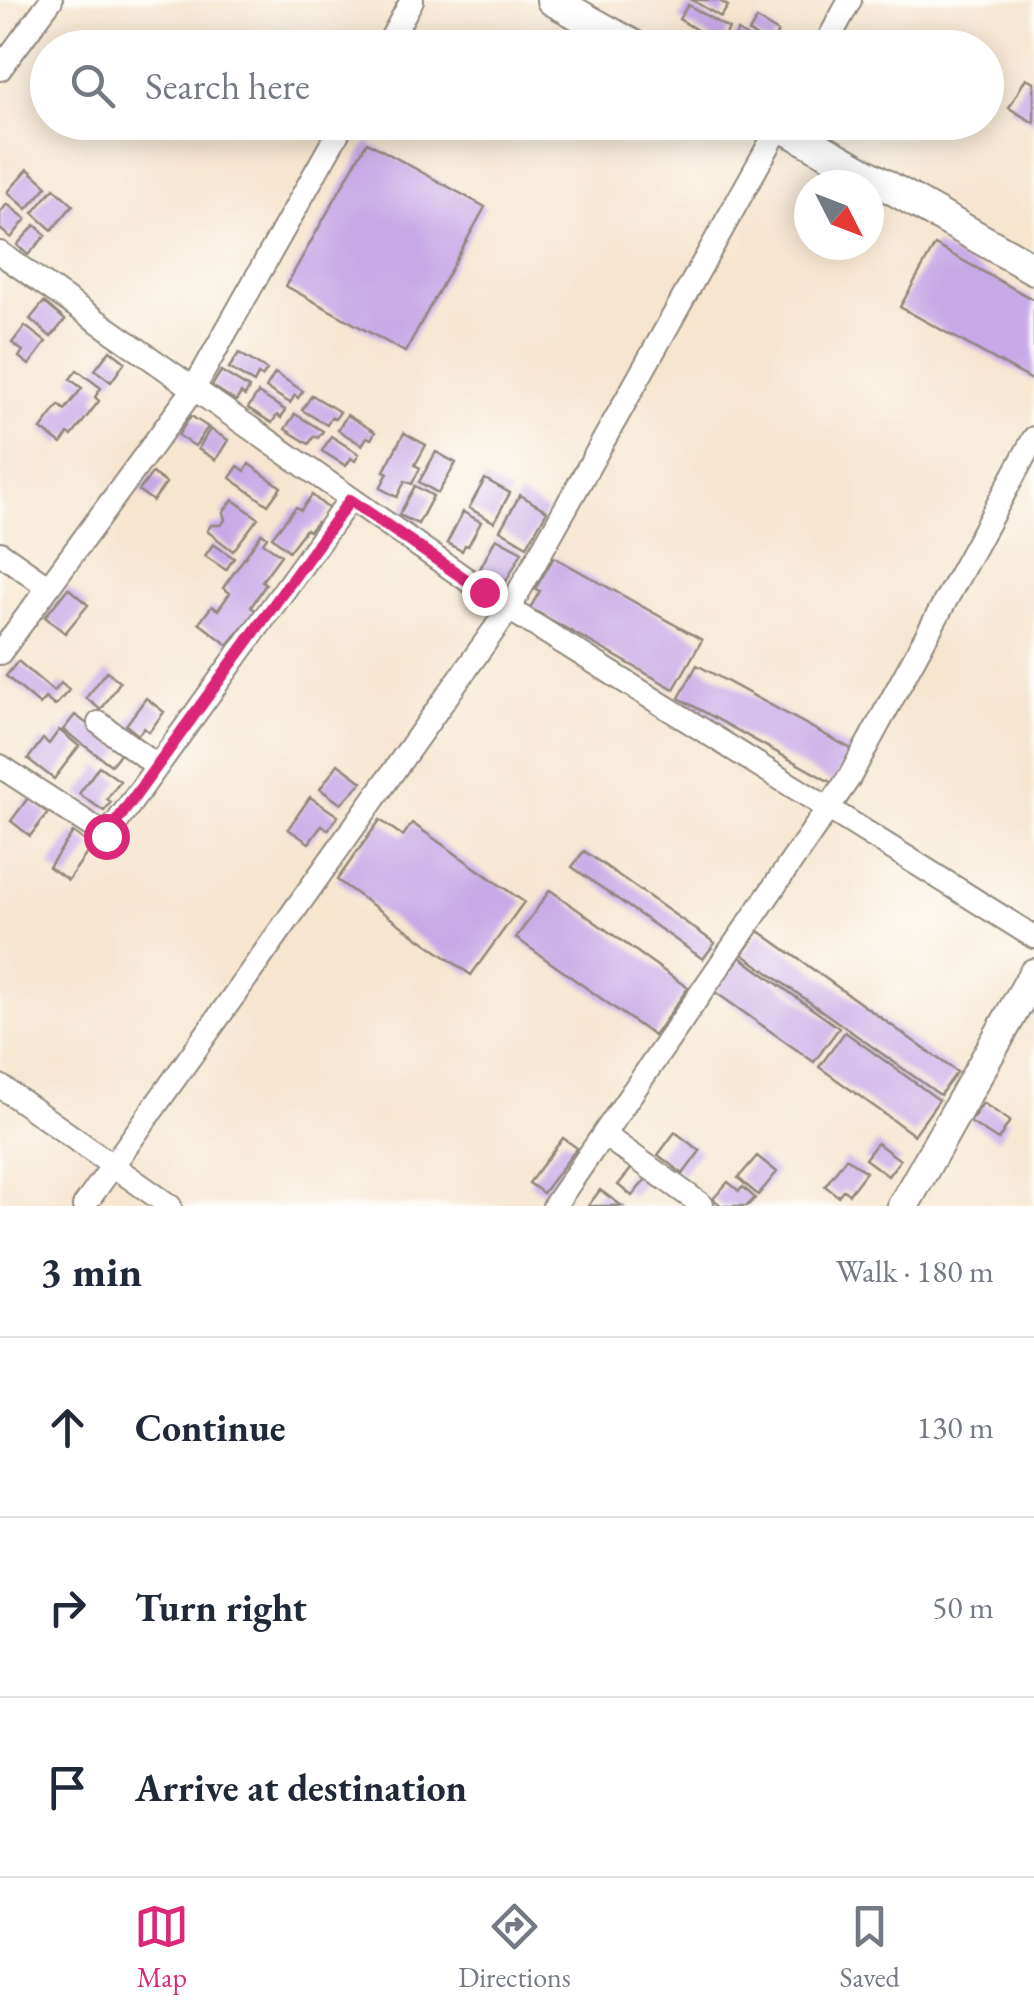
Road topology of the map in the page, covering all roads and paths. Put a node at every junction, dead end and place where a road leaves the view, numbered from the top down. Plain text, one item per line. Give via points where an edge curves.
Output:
1 (50, 0) edge
2 (412, 0) edge
3 (552, 0) edge
4 (850, 0) edge
5 (396, 30) edge
6 (606, 30) edge
7 (834, 30) edge
8 (0, 69) edge
9 (334, 140) edge
10 (770, 140) edge
11 (807, 140) edge
12 (0, 253) edge
13 (1034, 268) edge
14 (193, 390) junction
15 (1034, 438) edge
16 (350, 500) junction
17 (0, 553) edge
18 (47, 586) junction
19 (509, 609) junction
20 (0, 654) edge
21 (98, 723) dead end
22 (0, 766) edge
23 (157, 766) junction
24 (829, 810) junction
25 (1034, 937) edge
26 (1034, 974) edge
27 (0, 1086) edge
28 (604, 1135) junction
29 (114, 1166) junction
30 (912, 1203) edge
31 (702, 1205) edge
32 (84, 1206) edge
33 (170, 1206) edge
34 (554, 1206) edge

1 - 8 street
2 - 5 street
3 - 6 main road
4 - 7 street
9 - 14 street
10 - 19 street
11 - 13 main road
12 - 14 street
14 - 16 street
14 - 18 street
15 - 24 street
16 - 19 street
16 - 23 street
17 - 18 street
18 - 20 street
19 - 24 street
19 - 29 street
21 - 23 street
22 - 23 street via 106,836
24 - 25 street
24 - 28 street
26 - 30 main road
27 - 29 street
28 - 31 street
28 - 34 street
29 - 32 street
29 - 33 street

